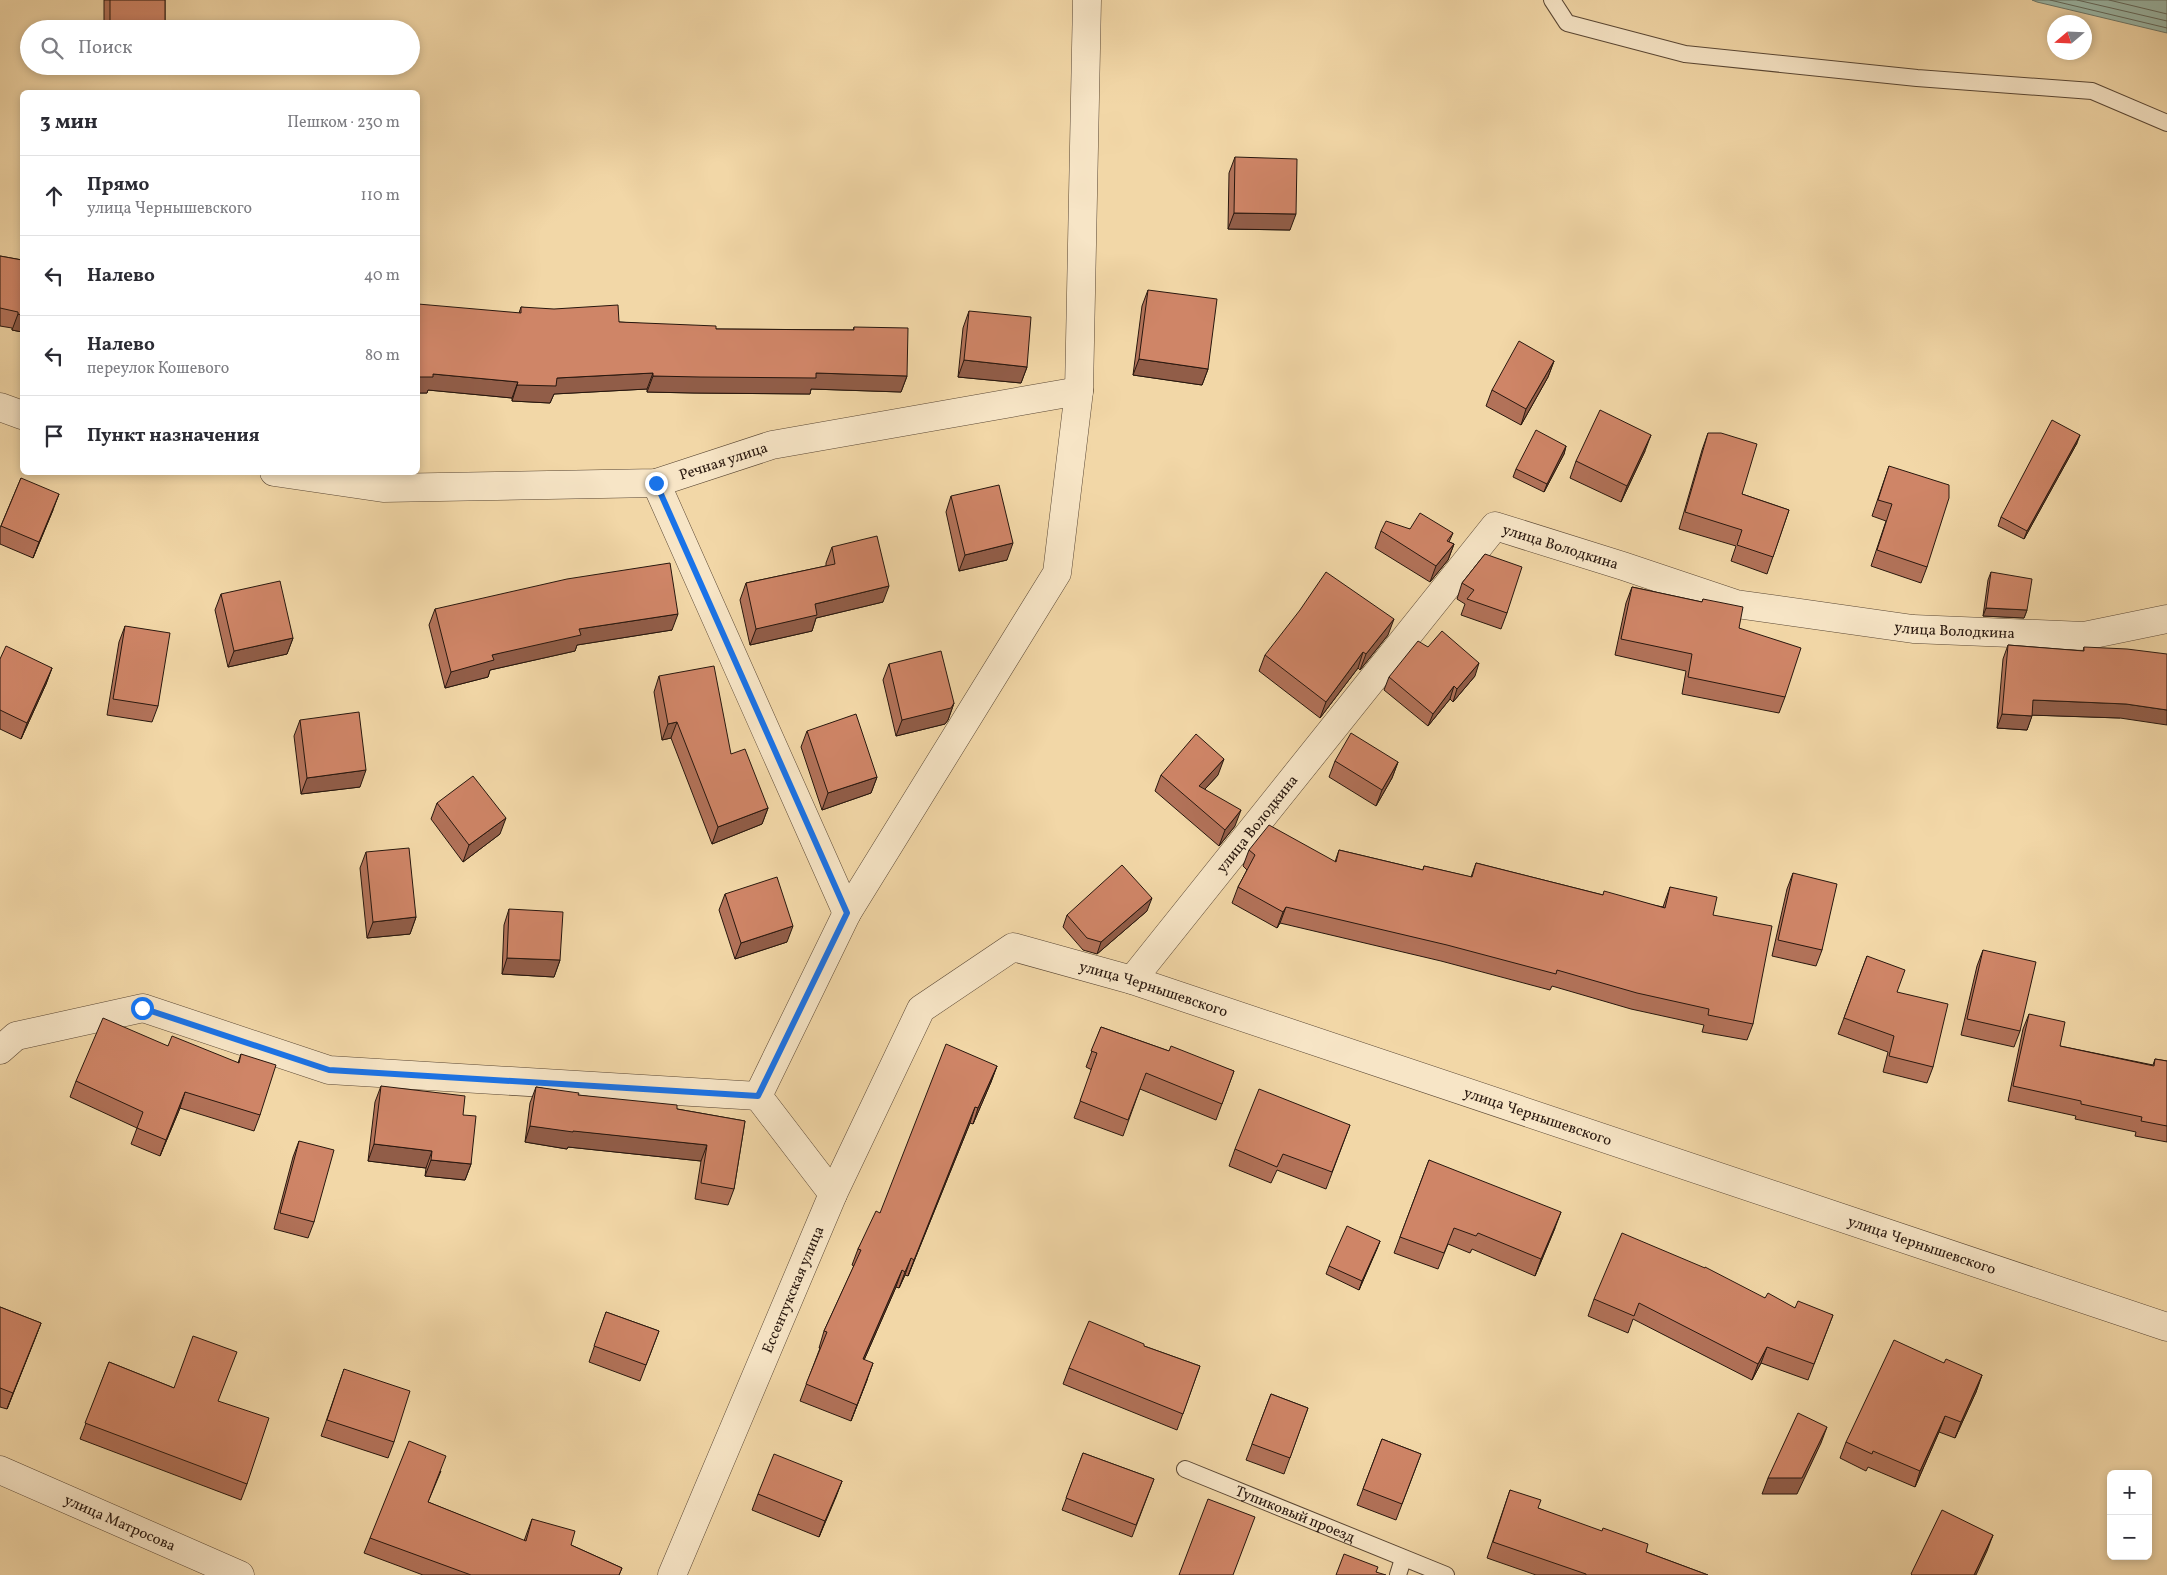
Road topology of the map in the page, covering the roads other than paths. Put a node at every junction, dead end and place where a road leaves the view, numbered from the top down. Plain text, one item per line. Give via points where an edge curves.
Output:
1 (1087, 0) edge
2 (1552, 0) edge
3 (2167, 123) edge
4 (1079, 391) junction
5 (0, 407) edge
6 (20, 414) edge
7 (294, 475) edge
8 (656, 483) junction
9 (2167, 619) edge
10 (847, 913) junction
11 (1132, 980) junction
12 (921, 1009) joint
13 (0, 1050) edge
14 (758, 1096) junction
15 (833, 1194) junction
16 (2167, 1327) edge
17 (1185, 1469) dead end
18 (0, 1470) edge
19 (1403, 1559) junction
20 (240, 1575) edge
21 (672, 1575) edge
22 (1398, 1575) edge
23 (1446, 1575) edge

1 - 4 street
2 - 3 lane via 1567,24 1685,54 1917,78 2092,91
4 - 8 street, Речная улица via 772,445
4 - 10 street via 1057,573
5 - 6 street
7 - 8 street, Речная улица via 383,488
8 - 10 street
9 - 11 street, улица Володкина via 2084,636 1913,629 1736,604 1495,526
10 - 14 street
11 - 12 street, улица Чернышевского via 1013,947
11 - 16 street, улица Чернышевского
12 - 15 street, Ессентукская улица
13 - 14 street via 16,1036 142,1008 329,1070
14 - 15 street
15 - 21 street, Ессентукская улица
17 - 19 lane, Тупиковый проезд
18 - 20 street, улица Матросова
19 - 22 lane
19 - 23 lane, Тупиковый проезд

